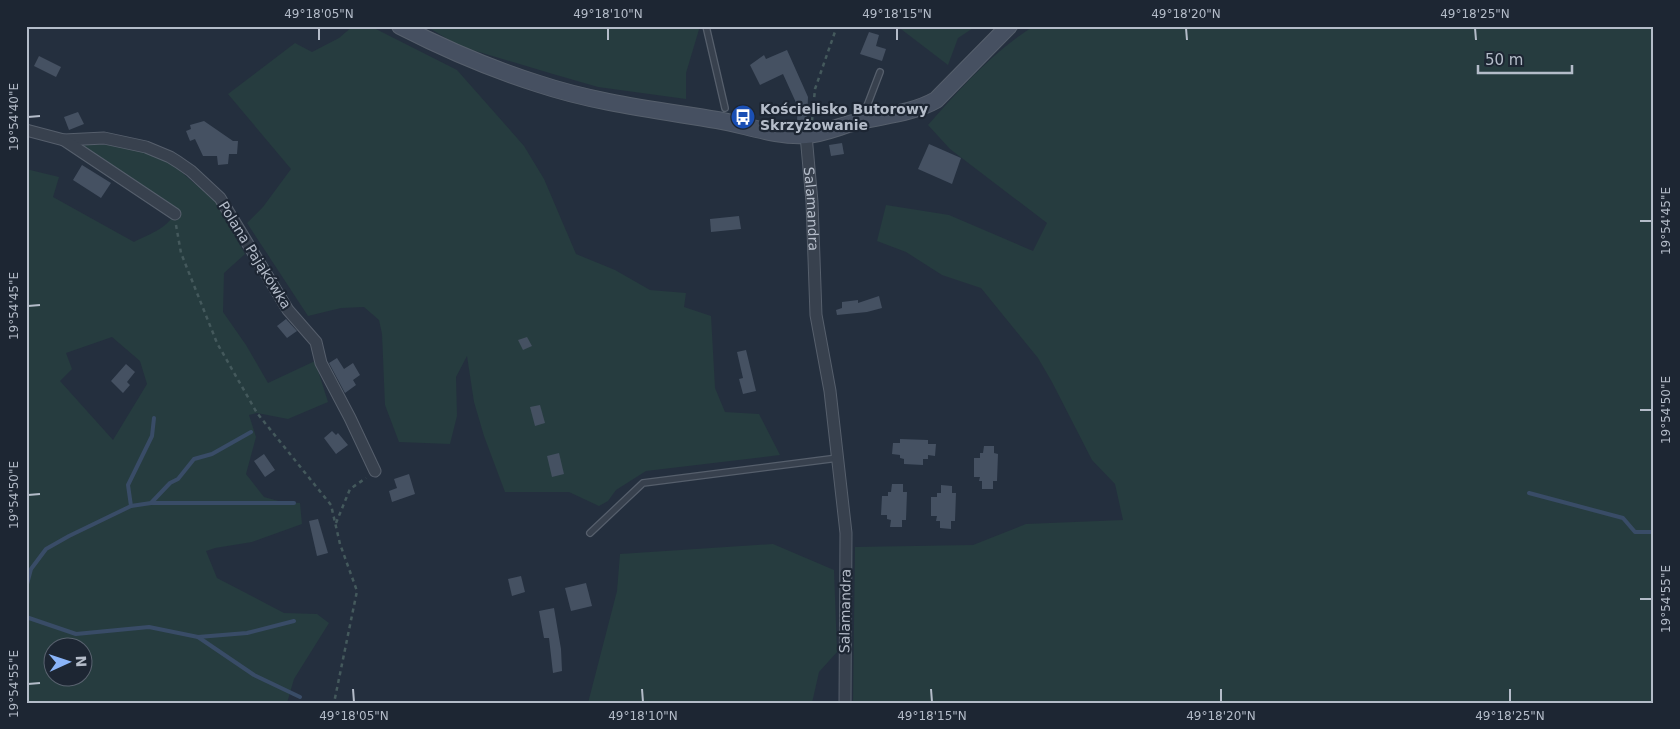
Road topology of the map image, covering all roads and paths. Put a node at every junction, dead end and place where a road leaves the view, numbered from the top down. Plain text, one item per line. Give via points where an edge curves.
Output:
1 (400, 26) edge
2 (706, 26) edge
3 (837, 26) edge
4 (1009, 26) edge
5 (880, 72) dead end
6 (725, 114) junction
7 (861, 120) junction
8 (26, 130) edge
9 (810, 135) junction
10 (64, 140) junction
11 (175, 214) joint
12 (838, 458) junction
13 (375, 472) joint
14 (335, 525) junction
15 (590, 533) dead end
16 (334, 703) edge
17 (844, 703) edge

1 - 6 street via 450,51 541,85 618,104
2 - 6 lane
3 - 9 path via 815,88
4 - 7 street via 936,100 925,106
5 - 7 lane
6 - 9 street via 782,134
7 - 9 street
8 - 10 street, Polana Pająkówka
9 - 12 street, Salamandra via 816,315
10 - 11 street
10 - 13 street, Polana Pająkówka via 104,138 146,147 178,162 220,198 288,310 316,342 321,364
11 - 14 path via 181,253 217,343 257,413 331,505
12 - 15 lane via 643,483
12 - 17 street, Salamandra via 846,533
13 - 14 path via 350,489
14 - 16 path via 357,591

